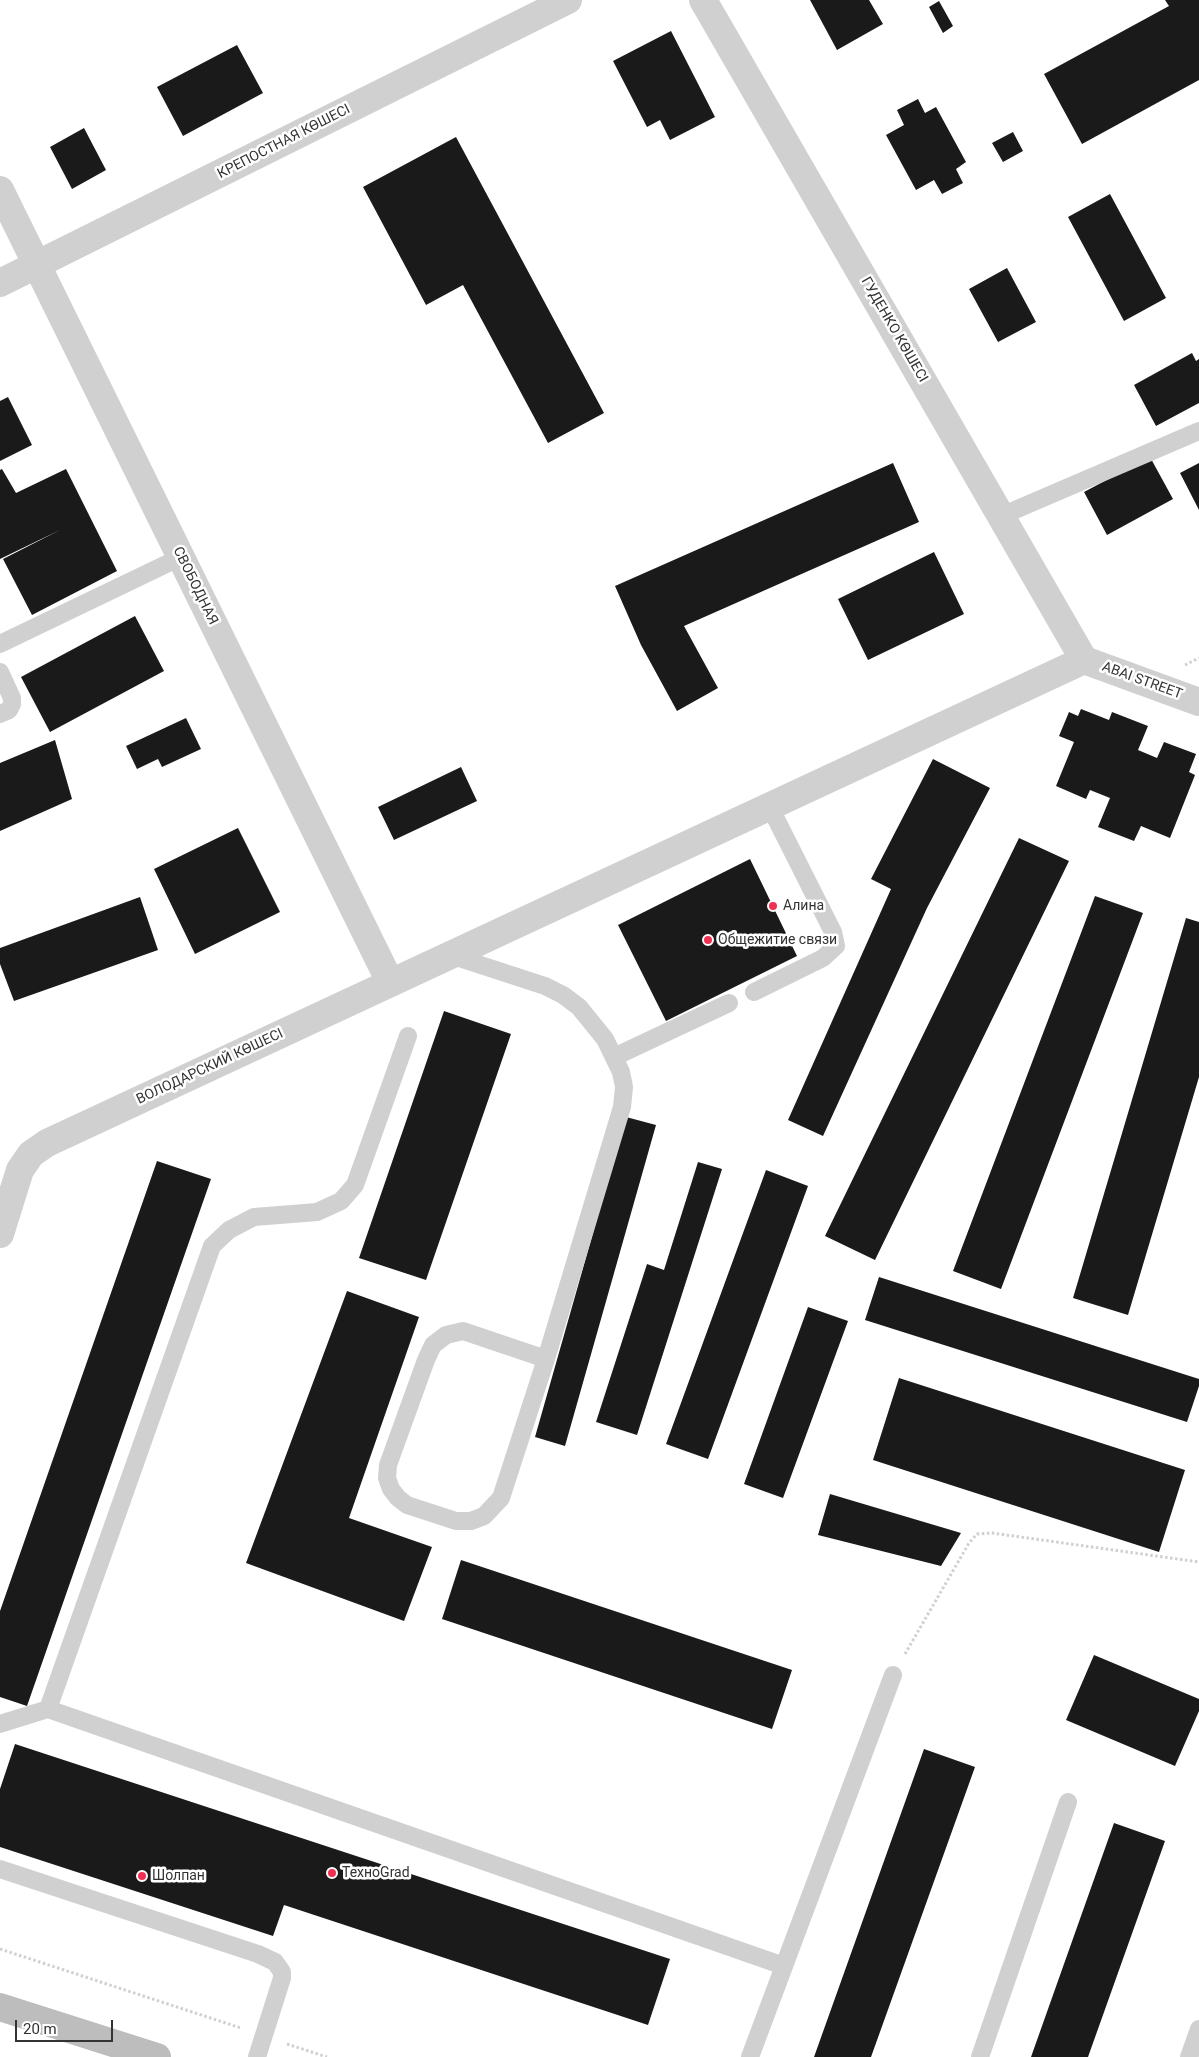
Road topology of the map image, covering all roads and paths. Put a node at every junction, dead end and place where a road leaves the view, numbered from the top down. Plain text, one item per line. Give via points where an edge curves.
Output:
1 (568, 0) edge
2 (703, 0) edge
3 (0, 190) edge
4 (37, 265) junction
5 (0, 284) edge
6 (1199, 431) edge
7 (1001, 516) junction
8 (181, 557) junction
9 (0, 644) edge
10 (1084, 660) junction
11 (0, 672) edge
12 (1199, 702) edge
13 (0, 714) edge
14 (770, 807) junction
15 (450, 955) junction
16 (390, 982) junction
17 (754, 992) dead end
18 (729, 1003) dead end
19 (408, 1036) dead end
20 (614, 1057) junction
21 (0, 1234) edge
22 (546, 1359) junction
23 (1199, 1562) edge
24 (892, 1675) joint
25 (48, 1709) junction
26 (0, 1724) edge
27 (1068, 1802) dead end
28 (0, 1869) edge
29 (0, 1949) edge
30 (784, 1966) junction
31 (0, 2006) edge
32 (1199, 2029) edge
33 (264, 2036) junction
34 (157, 2057) edge
35 (257, 2057) edge
36 (327, 2057) edge
37 (750, 2057) edge
38 (980, 2057) edge
39 (1189, 2057) edge

1 - 4 street, КРЕПОСТНАЯ КӨШЕСІ
2 - 7 street, ГУДЕНКО КӨШЕСІ
3 - 4 street, СВОБОДНАЯ
4 - 5 street, КРЕПОСТНАЯ КӨШЕСІ
4 - 8 street, СВОБОДНАЯ
6 - 7 lane
7 - 10 street, ГУДЕНКО КӨШЕСІ
8 - 9 lane
8 - 16 street, СВОБОДНАЯ
10 - 12 street, ABAI STREET
10 - 14 street, ВОЛОДАРСКИЙ КӨШЕСІ
11 - 13 lane via 12,704 9,710
14 - 15 street, ВОЛОДАРСКИЙ КӨШЕСІ
14 - 17 lane via 833,932 836,946 823,958
15 - 16 street, ВОЛОДАРСКИЙ КӨШЕСІ
15 - 20 lane via 545,986 562,995 592,1021
16 - 21 street, ВОЛОДАРСКИЙ КӨШЕСІ via 47,1143 31,1154 20,1170
18 - 20 lane
19 - 25 lane via 355,1185 340,1201 318,1212 254,1217 229,1230 212,1246
20 - 22 lane via 624,1087 622,1107
22 - 22 lane via 501,1498 484,1516 471,1521 456,1521 407,1505 398,1498 387,1478 388,1465 434,1345 446,1335 463,1332
23 - 24 path via 992,1533 977,1534
24 - 30 lane
25 - 26 lane
25 - 30 lane
27 - 38 lane
28 - 33 lane via 276,1962 282,1978
29 - 33 path
30 - 37 lane
31 - 34 street
32 - 39 lane
33 - 35 lane
33 - 36 path

